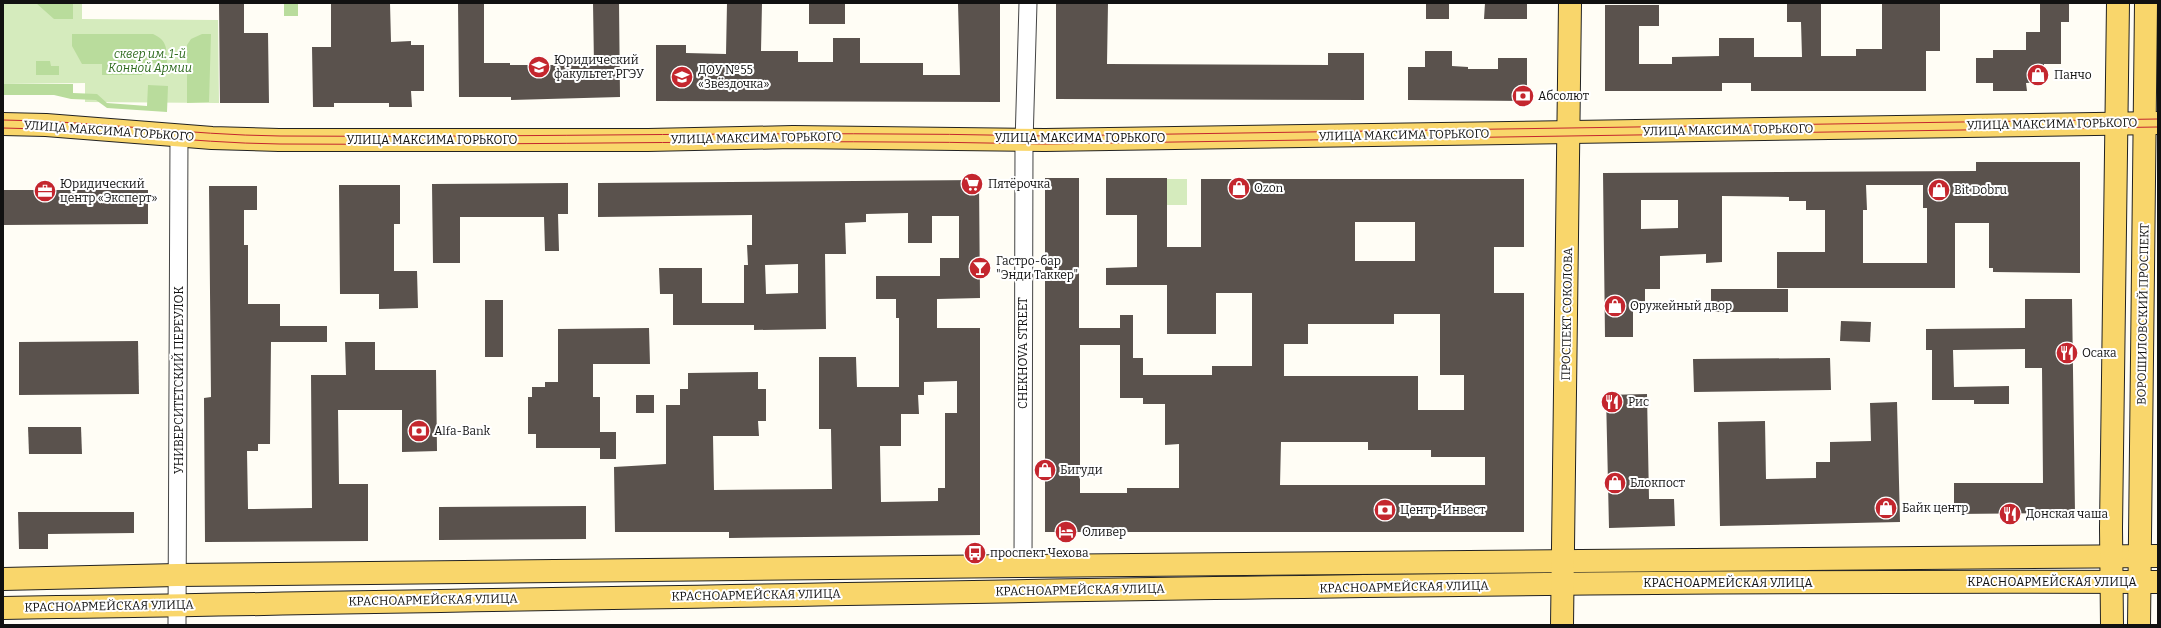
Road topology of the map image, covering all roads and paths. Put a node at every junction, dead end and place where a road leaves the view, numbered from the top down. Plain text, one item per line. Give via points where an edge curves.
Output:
1 (1028, 3) edge
2 (1570, 3) edge
3 (2118, 3) edge
4 (2146, 3) edge
5 (2116, 123) junction
6 (2151, 123) edge
7 (3, 124) edge
8 (1569, 132) junction
9 (179, 136) junction
10 (1024, 140) junction
11 (2111, 556) junction
12 (2149, 556) edge
13 (1563, 562) junction
14 (1023, 566) junction
15 (177, 575) junction
16 (3, 579) edge
17 (2111, 582) junction
18 (2149, 582) edge
19 (1563, 584) junction
20 (3, 608) edge
21 (177, 615) edge
22 (1562, 625) edge
23 (2112, 625) edge
24 (2139, 625) edge

1 - 10 street
2 - 8 main road, ПРОСПЕКТ СОКОЛОВА
3 - 5 main road
4 - 6 main road, ВОРОШИЛОВСКИЙ ПРОСПЕКТ
5 - 6 main road, УЛИЦА МАКСИМА ГОРЬКОГО
5 - 8 main road, УЛИЦА МАКСИМА ГОРЬКОГО
5 - 11 main road
6 - 12 main road, ВОРОШИЛОВСКИЙ ПРОСПЕКТ
7 - 9 main road, УЛИЦА МАКСИМА ГОРЬКОГО
8 - 10 main road, УЛИЦА МАКСИМА ГОРЬКОГО
8 - 13 main road, ПРОСПЕКТ СОКОЛОВА
9 - 10 main road, УЛИЦА МАКСИМА ГОРЬКОГО via 279,140 648,140 793,137
9 - 15 street, УНИВЕРСИТЕТСКИЙ ПЕРЕУЛОК
10 - 14 street, CHEKHOVA STREET
11 - 12 main road, КРАСНОАРМЕЙСКАЯ УЛИЦА
11 - 13 main road, КРАСНОАРМЕЙСКАЯ УЛИЦА
11 - 17 main road
12 - 18 main road, ВОРОШИЛОВСКИЙ ПРОСПЕКТ
13 - 14 main road, КРАСНОАРМЕЙСКАЯ УЛИЦА
13 - 19 main road, ПРОСПЕКТ СОКОЛОВА
14 - 15 main road, КРАСНОАРМЕЙСКАЯ УЛИЦА
15 - 16 main road, КРАСНОАРМЕЙСКАЯ УЛИЦА
15 - 21 street, УНИВЕРСИТЕТСКИЙ ПЕРЕУЛОК
17 - 18 main road, КРАСНОАРМЕЙСКАЯ УЛИЦА
17 - 19 main road, КРАСНОАРМЕЙСКАЯ УЛИЦА
17 - 23 main road
18 - 24 main road, ВОРОШИЛОВСКИЙ ПРОСПЕКТ
19 - 21 main road, КРАСНОАРМЕЙСКАЯ УЛИЦА via 1010,590
19 - 22 main road, ПРОСПЕКТ СОКОЛОВА
20 - 21 main road, КРАСНОАРМЕЙСКАЯ УЛИЦА

